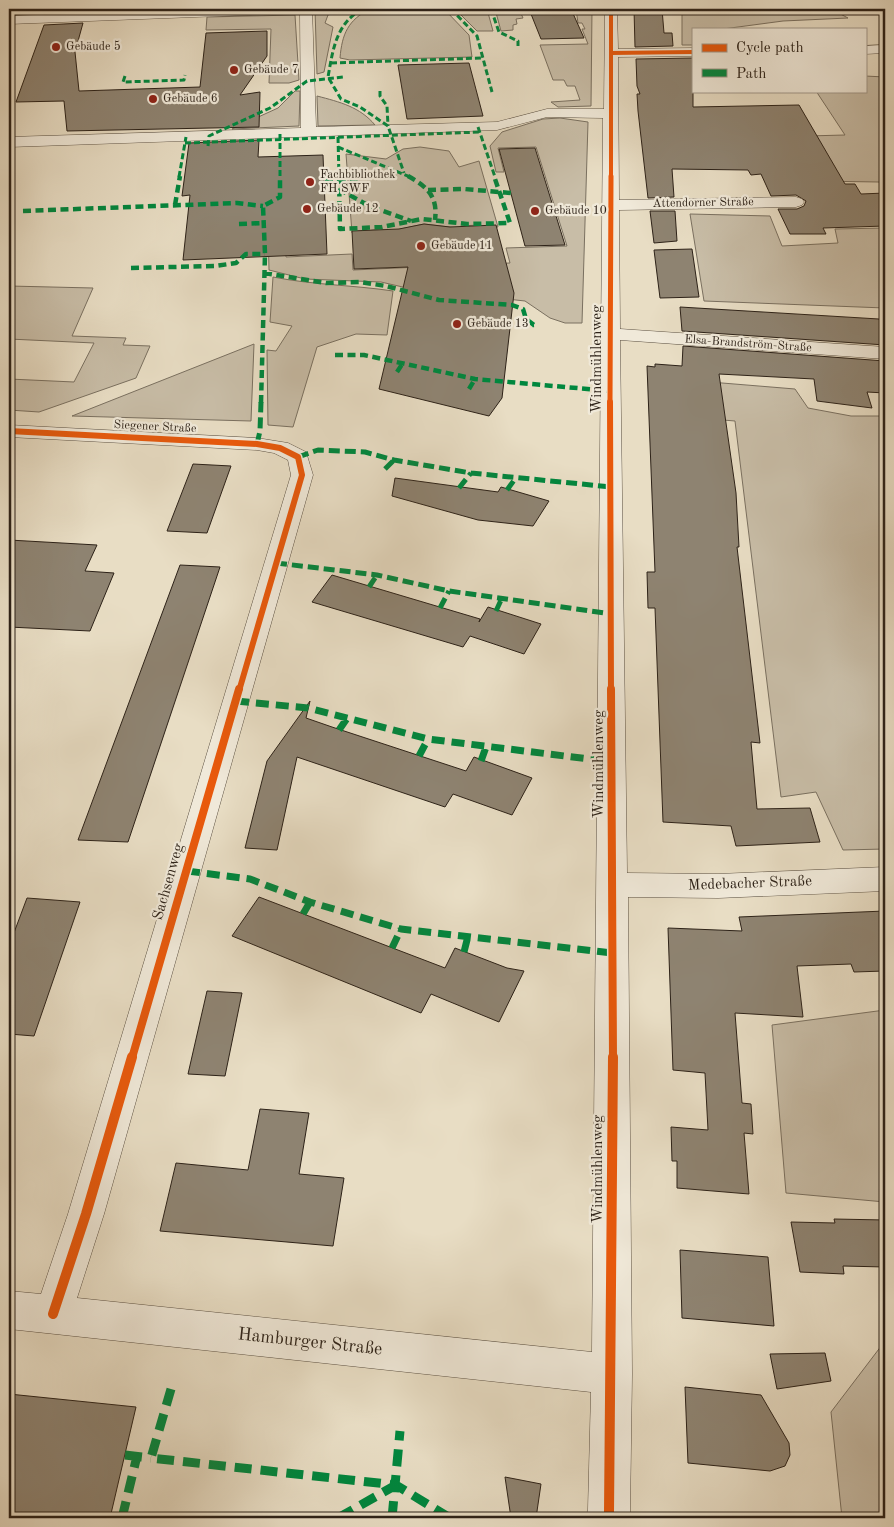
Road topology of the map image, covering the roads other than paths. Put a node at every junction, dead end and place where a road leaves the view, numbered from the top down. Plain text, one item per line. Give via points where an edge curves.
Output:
1 (306, 9) edge
2 (611, 9) edge
3 (9, 20) edge
4 (885, 49) edge
5 (866, 50) edge
6 (692, 52) edge
7 (611, 53) junction
8 (611, 114) junction
9 (309, 133) junction
10 (9, 142) edge
11 (796, 202) dead end
12 (610, 204) junction
13 (611, 334) junction
14 (885, 354) edge
15 (9, 431) edge
16 (298, 457) joint
17 (885, 879) edge
18 (614, 885) junction
19 (9, 1310) edge
20 (53, 1314) junction
21 (612, 1374) junction
22 (606, 1518) edge

1 - 3 street
1 - 9 street
2 - 7 street, Windmühlenweg
4 - 5 street
6 - 7 street
7 - 8 street, Windmühlenweg
8 - 9 street via 547,113 497,126
8 - 12 street, Windmühlenweg
9 - 10 street
11 - 12 street, Attendorner Straße
12 - 13 street, Windmühlenweg
13 - 14 street, Elsa-Brandström-Straße
13 - 18 street, Windmühlenweg
15 - 16 street, Siegener Straße via 257,444 280,448
16 - 20 street, Sachsenweg via 302,476 86,1214
17 - 18 street, Medebacher Straße via 718,886
18 - 21 street, Windmühlenweg
19 - 20 street, Hamburger Straße
20 - 21 street, Hamburger Straße
21 - 22 street, Windmühlenweg via 609,1512

